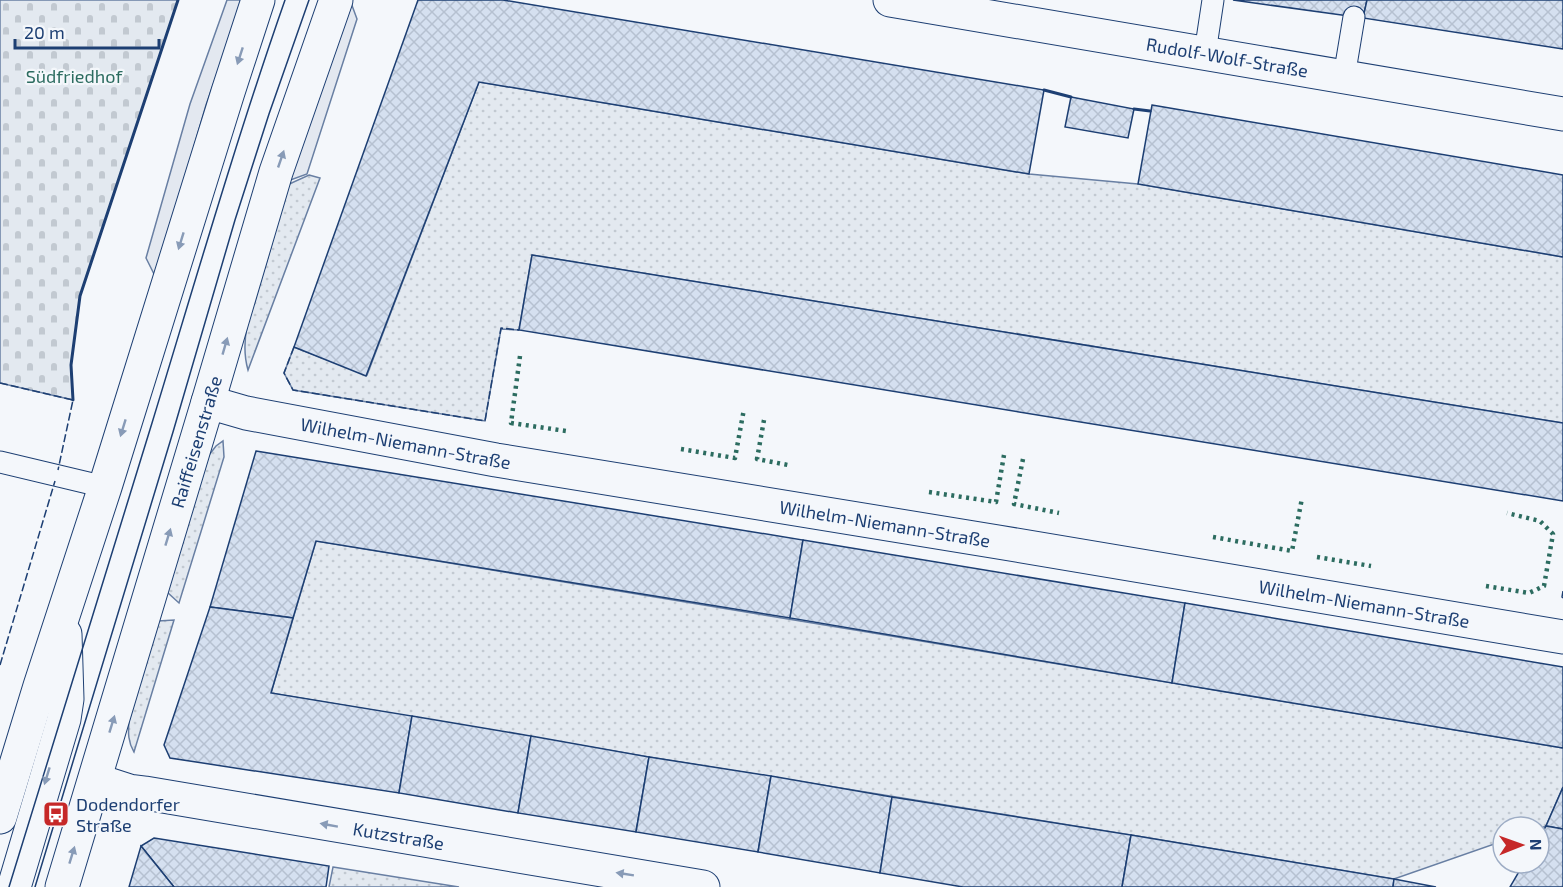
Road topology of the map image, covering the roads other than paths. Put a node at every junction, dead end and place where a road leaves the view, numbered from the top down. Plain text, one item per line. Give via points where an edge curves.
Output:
1 (258, 0) edge
2 (336, 0) edge
3 (890, 0) edge
4 (1213, 0) edge
5 (1354, 17) dead end
6 (1205, 53) junction
7 (1344, 77) junction
8 (1563, 114) edge
9 (208, 402) junction
10 (0, 462) edge
11 (105, 487) junction
12 (64, 612) junction
13 (1563, 637) edge
14 (25, 736) junction
15 (0, 765) edge
16 (95, 780) junction
17 (0, 817) edge
18 (14, 887) edge
19 (62, 887) edge
20 (703, 887) edge

1 -> 11 street
9 -> 2 street, Raiffeisenstraße via 276,172
3 - 6 street, Rudolf-Wolf-Straße
4 - 6 lane
5 - 7 lane
6 - 7 street, Rudolf-Wolf-Straße
7 - 8 street, Rudolf-Wolf-Straße
9 - 13 street, Wilhelm-Niemann-Straße via 246,413 496,459
16 -> 9 street, Raiffeisenstraße
10 - 11 lane
11 - 12 street
12 - 14 street
12 -> 18 street via 64,720
14 - 15 street
14 - 17 street
19 -> 16 street, Raiffeisenstraße
20 -> 16 street, Kutzstraße via 129,791

